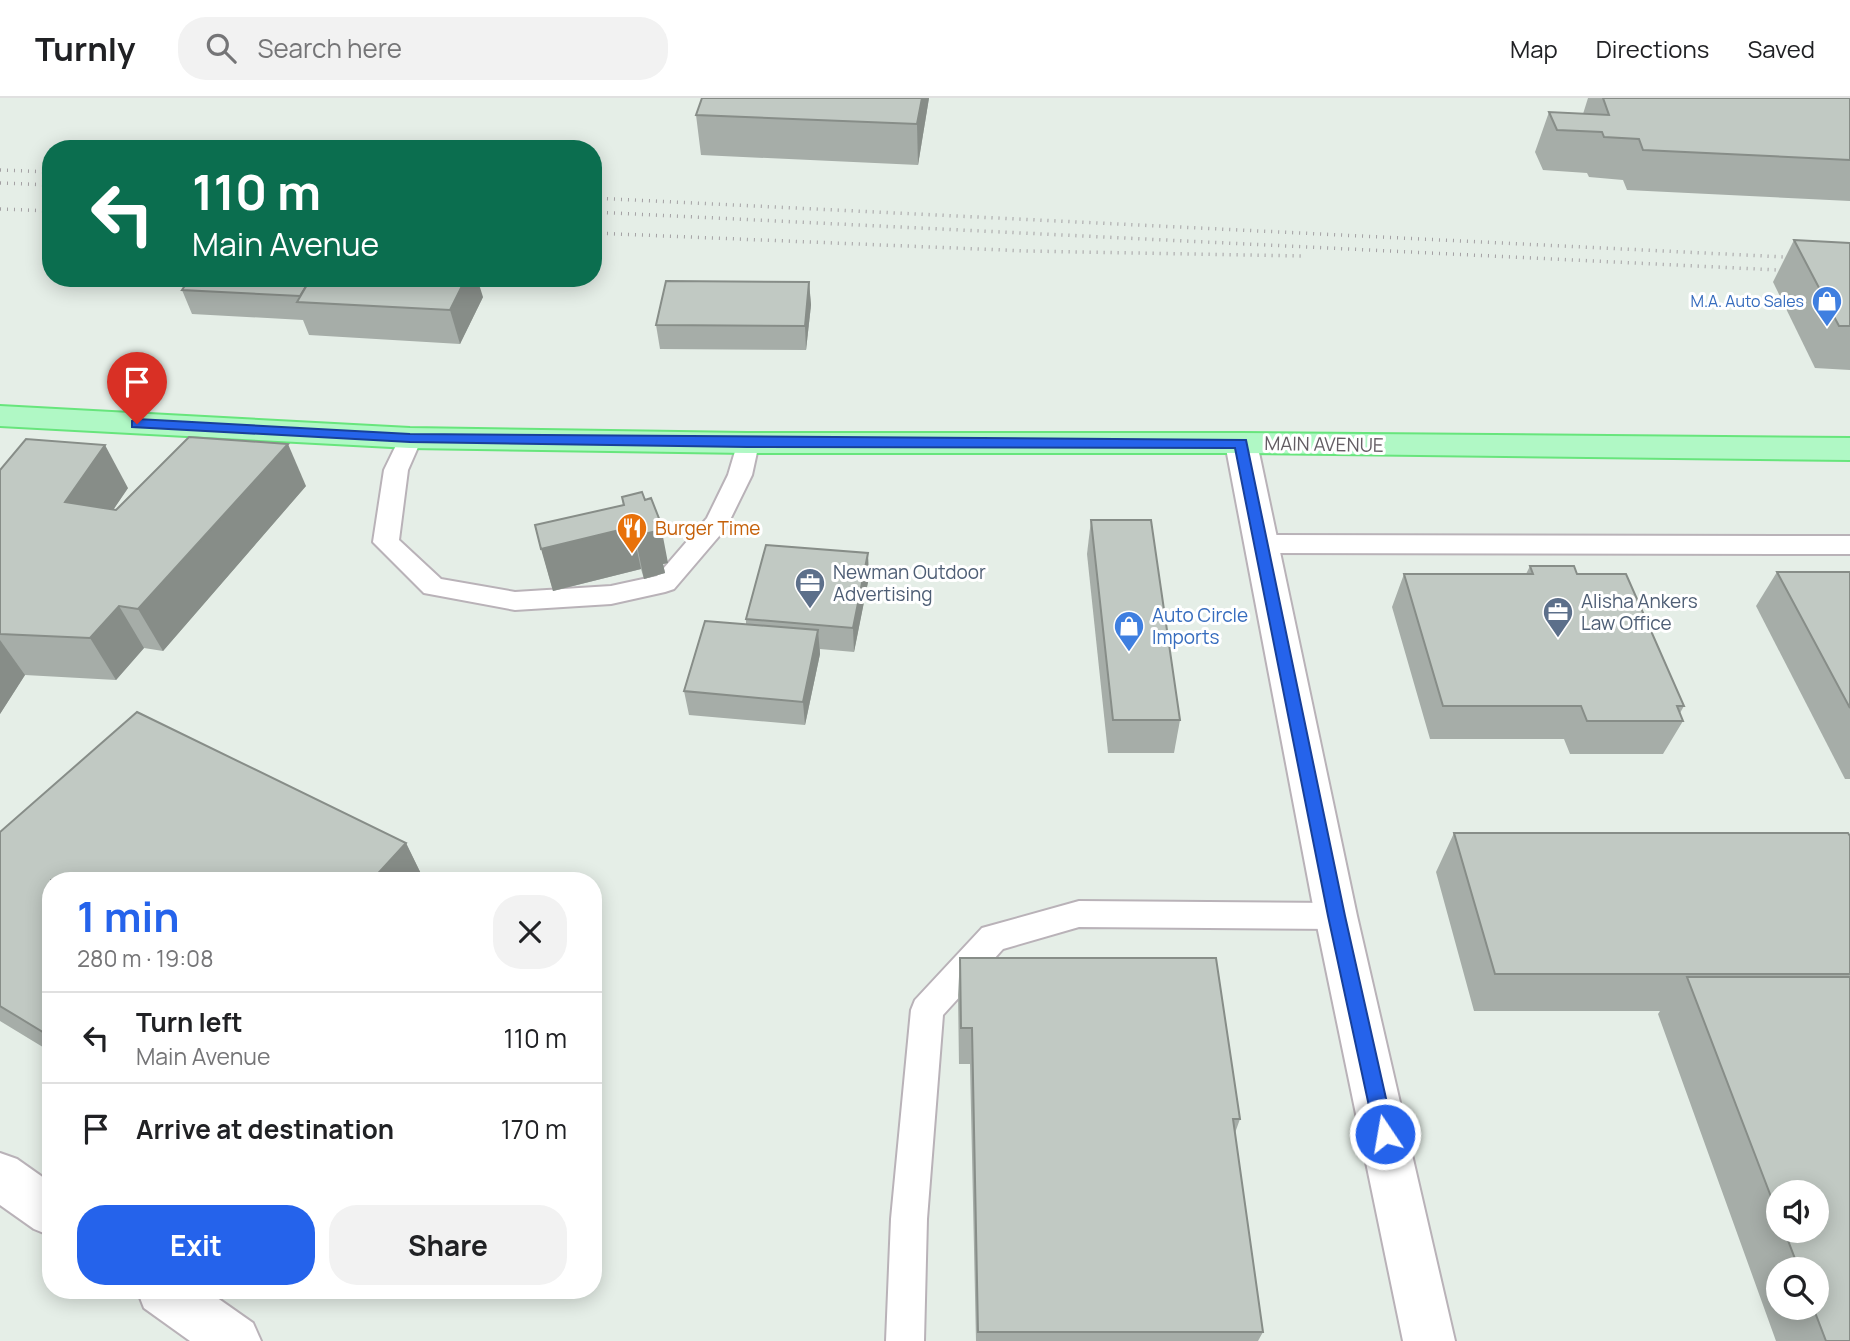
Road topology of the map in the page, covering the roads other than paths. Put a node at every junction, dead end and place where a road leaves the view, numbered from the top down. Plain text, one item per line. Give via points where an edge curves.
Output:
1 (0, 416) edge
2 (410, 438) junction
3 (747, 443) junction
4 (1241, 443) junction
5 (1850, 449) edge
6 (1262, 544) junction
7 (1850, 545) edge
8 (1336, 916) junction
9 (0, 1176) edge
10 (42, 1206) edge
11 (175, 1299) edge
12 (235, 1341) edge
13 (905, 1341) edge
14 (1429, 1341) edge

1 - 2 main road, MAIN AVENUE
2 - 3 main road, MAIN AVENUE
2 - 3 lane via 396,470 386,542 433,587 515,601 611,594 665,583 717,522 740,475
3 - 4 main road, MAIN AVENUE
4 - 5 main road, MAIN AVENUE
4 - 6 street
6 - 7 lane
6 - 8 street
8 - 13 lane via 1079,914 993,938 927,1010 909,1219
8 - 14 street
9 - 10 street
11 - 12 street

